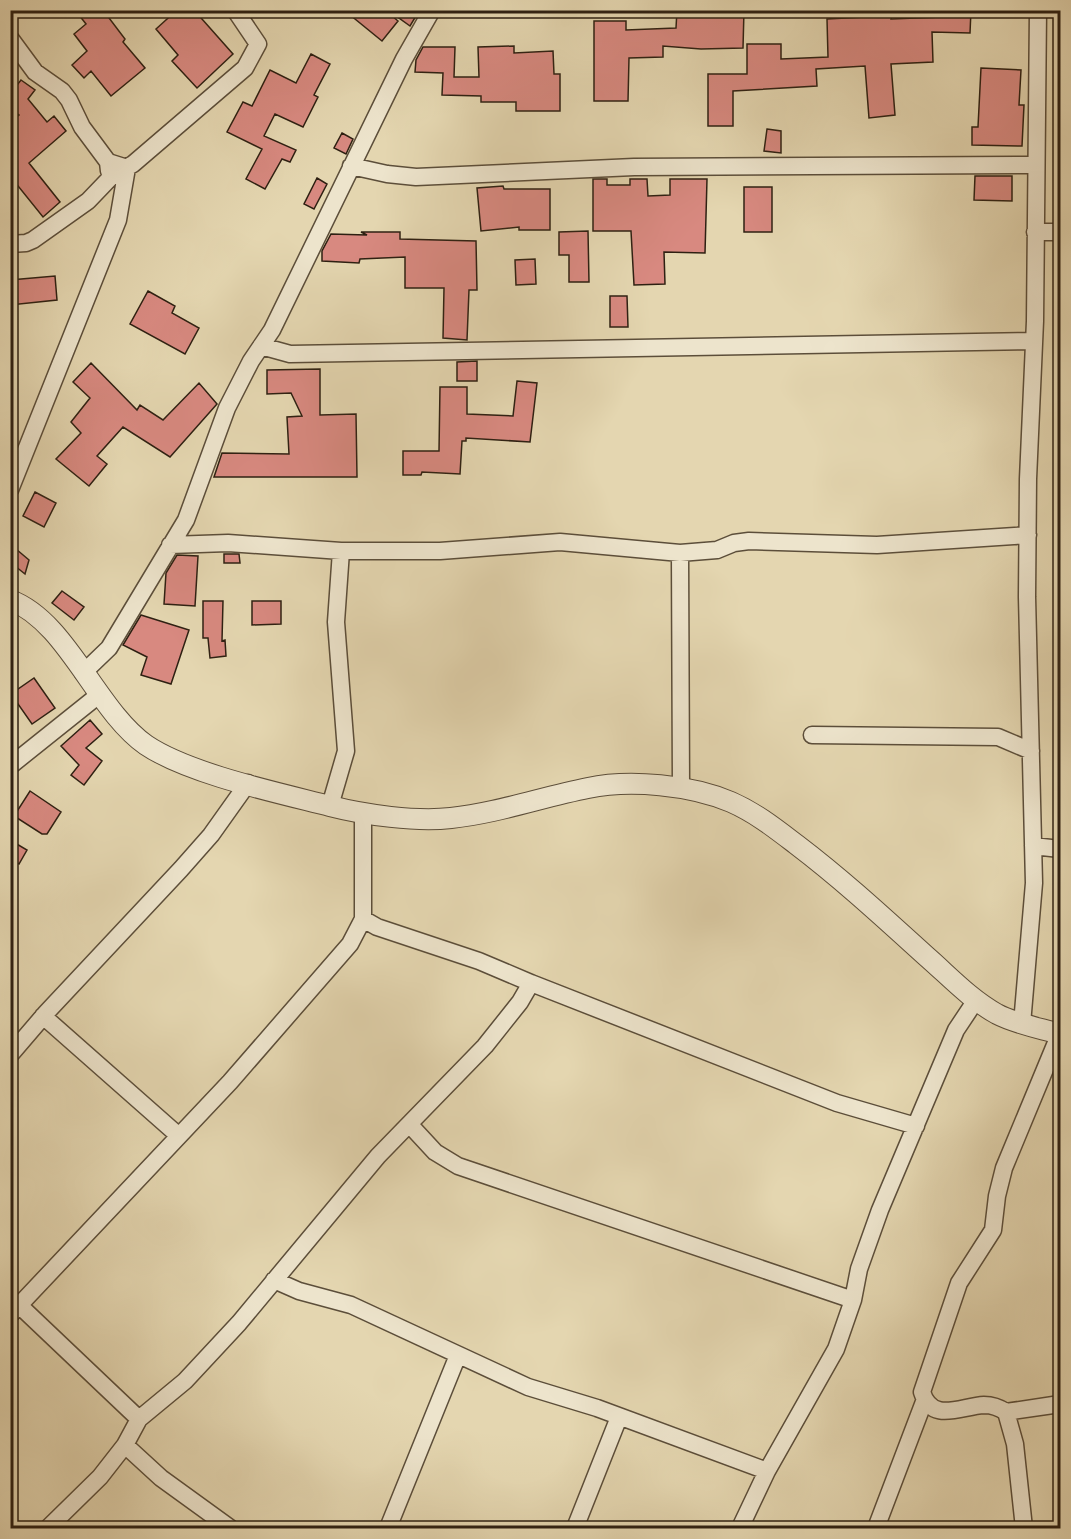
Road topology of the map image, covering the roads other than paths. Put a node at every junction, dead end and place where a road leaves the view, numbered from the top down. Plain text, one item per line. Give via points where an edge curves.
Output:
1 (235, 10) edge
2 (432, 10) edge
3 (1038, 10) edge
4 (10, 38) edge
5 (1035, 165) junction
6 (351, 166) junction
7 (126, 168) junction
8 (109, 170) junction
9 (1035, 232) junction
10 (1060, 232) edge
11 (10, 244) edge
12 (1034, 340) junction
13 (261, 346) junction
14 (10, 490) edge
15 (1028, 535) junction
16 (170, 545) junction
17 (341, 551) junction
18 (680, 553) junction
19 (10, 600) edge
20 (83, 673) junction
21 (100, 694) junction
22 (812, 735) dead end
23 (1031, 751) junction
24 (10, 766) edge
25 (248, 783) junction
26 (681, 787) junction
27 (330, 806) junction
28 (363, 813) junction
29 (1033, 846) junction
30 (1060, 849) edge
31 (363, 919) junction
32 (531, 983) junction
33 (976, 1000) junction
34 (43, 1016) junction
35 (1022, 1024) junction
36 (1060, 1033) edge
37 (16, 1039) edge
38 (10, 1055) edge
39 (410, 1125) junction
40 (916, 1126) junction
41 (178, 1136) junction
42 (274, 1280) junction
43 (853, 1300) junction
44 (15, 1311) edge
45 (458, 1355) junction
46 (925, 1399) junction
47 (1060, 1404) edge
48 (1006, 1412) junction
49 (619, 1417) junction
50 (140, 1419) junction
51 (125, 1445) junction
52 (767, 1471) junction
53 (48, 1528) edge
54 (230, 1528) edge
55 (388, 1528) edge
56 (575, 1528) edge
57 (740, 1528) edge
58 (876, 1528) edge
59 (1024, 1528) edge

1 - 7 street via 258,44 255,55 245,68
2 - 6 street
3 - 5 street
4 - 8 street via 36,72 69,100
5 - 6 street via 634,167 416,177
5 - 9 street
6 - 13 street
7 - 8 street
7 - 14 street via 118,220
8 - 11 street via 88,201 33,240
9 - 10 street
9 - 12 street
12 - 13 street via 290,354
12 - 15 street
13 - 16 street via 226,408 195,501
15 - 18 street via 878,544 749,541 717,550
15 - 23 street
16 - 17 street via 228,543
16 - 20 street via 109,648
17 - 18 street via 440,551 560,542
17 - 27 street via 336,622 345,751
18 - 26 street
19 - 20 street via 39,618
20 - 21 street
21 - 24 street
21 - 25 street via 127,728 146,744 203,771
22 - 23 street via 998,737
23 - 29 street
25 - 27 street
25 - 34 street via 211,835
26 - 28 street via 603,785 448,819
26 - 33 street via 731,802 759,816 837,876
27 - 28 street
28 - 31 street
29 - 30 street
29 - 35 street via 1034,883
31 - 32 street
31 - 41 street via 350,944
32 - 39 street via 485,1046
32 - 40 street via 837,1103
33 - 35 street
33 - 40 street via 956,1030
34 - 37 street
34 - 41 street
35 - 36 street
36 - 46 street via 1004,1168 993,1230 959,1283 924,1383
37 - 38 street
39 - 42 street via 378,1156
39 - 43 street via 435,1152 458,1166
40 - 43 street via 880,1210 859,1269
41 - 44 street
42 - 45 street via 351,1305
42 - 50 street via 185,1381
43 - 52 street via 836,1350
44 - 50 street
45 - 49 street via 528,1387
45 - 55 street
46 - 48 street via 939,1412 985,1405
46 - 58 street
47 - 48 street
48 - 59 street via 1015,1444
49 - 52 street
49 - 56 street
50 - 51 street
51 - 53 street via 100,1477
51 - 54 street via 161,1478
52 - 57 street

